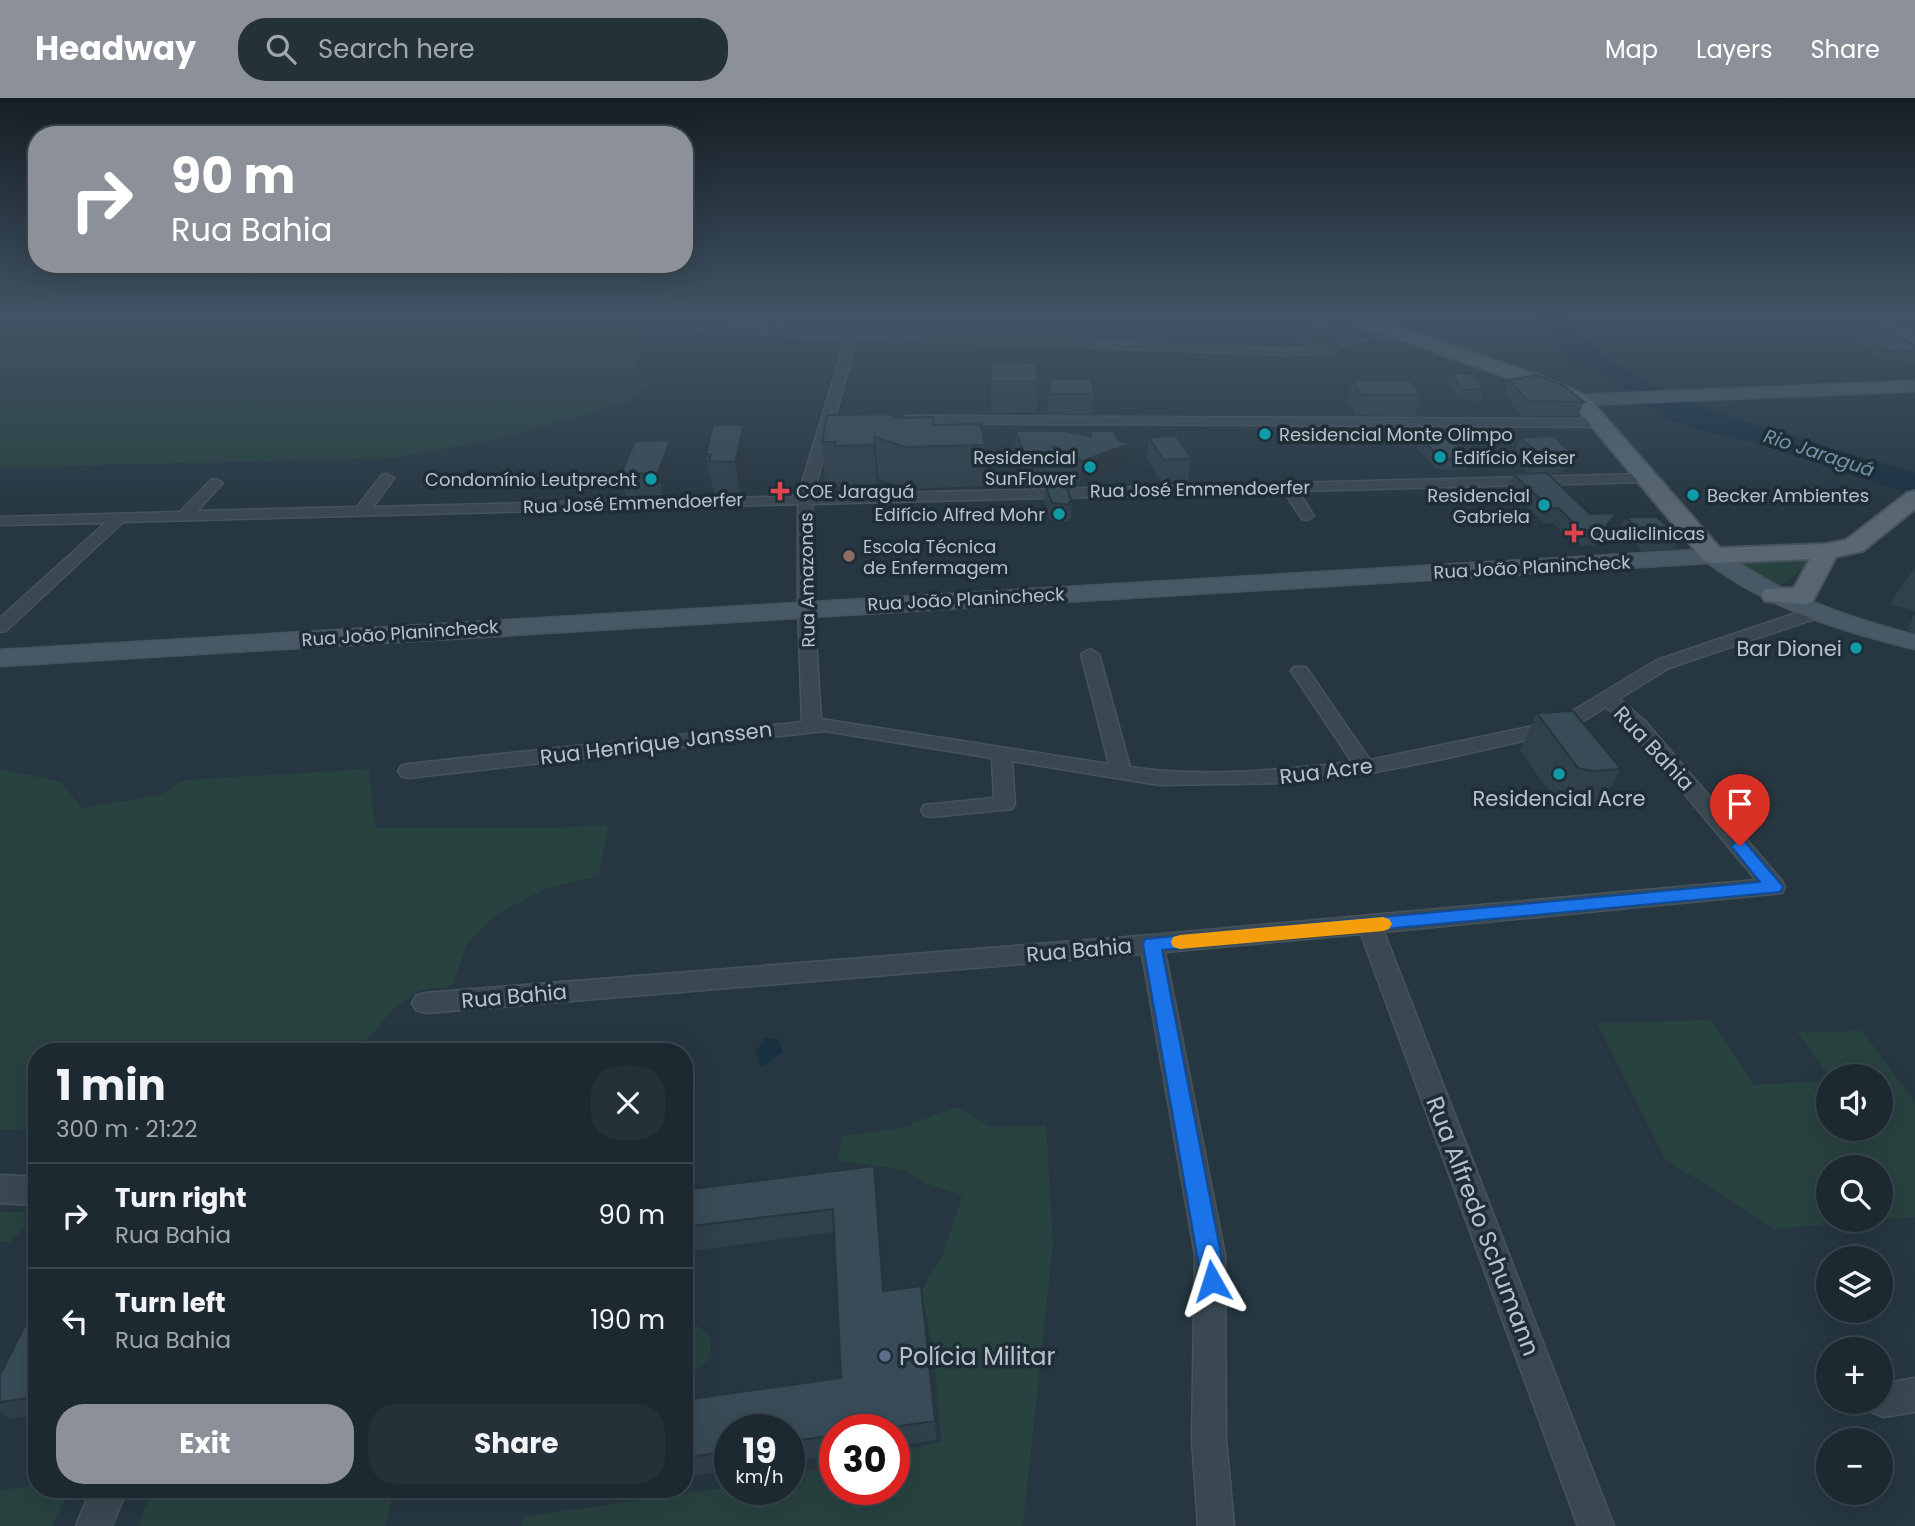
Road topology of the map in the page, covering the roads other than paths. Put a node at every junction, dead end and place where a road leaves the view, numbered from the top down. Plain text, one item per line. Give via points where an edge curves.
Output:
1 (841, 383) edge
2 (1540, 383) edge
3 (1915, 386) edge
4 (1580, 400) junction
5 (895, 420) edge
6 (1601, 423) junction
7 (387, 478) dead end
8 (1645, 478) junction
9 (216, 483) dead end
10 (1288, 487) junction
11 (805, 498) junction
12 (1909, 503) edge
13 (362, 511) junction
14 (184, 516) junction
15 (1307, 516) dead end
16 (119, 518) junction
17 (0, 520) edge
18 (1827, 551) junction
19 (1713, 556) junction
20 (1774, 595) junction
21 (806, 608) junction
22 (1815, 613) junction
23 (0, 627) edge
24 (1915, 642) edge
25 (1090, 654) dead end
26 (0, 658) edge
27 (1300, 671) dead end
28 (1607, 698) junction
29 (813, 725) junction
30 (1002, 753) junction
31 (1365, 767) junction
32 (408, 771) dead end
33 (1122, 773) junction
34 (931, 810) dead end
35 (1370, 925) junction
36 (1152, 944) junction
37 (425, 1003) dead end
38 (0, 1189) edge
39 (28, 1191) edge
40 (105, 1498) edge
41 (94, 1526) edge
42 (1216, 1526) edge
43 (1596, 1526) edge

1 - 11 street, Rua Amazonas
2 - 4 main road
3 - 4 main road
4 - 6 main road
5 - 6 street
6 - 8 main road
7 - 13 street
8 - 10 street, Rua José Emmendoerfer
8 - 19 main road
9 - 14 street
10 - 11 street, Rua José Emmendoerfer
10 - 15 street
11 - 13 street, Rua José Emmendoerfer
11 - 21 street, Rua Amazonas
12 - 18 main road, Rua João Planincheck via 1860,543
13 - 14 street, Rua José Emmendoerfer
14 - 16 street, Rua José Emmendoerfer
16 - 17 street, Rua José Emmendoerfer
16 - 23 street
18 - 19 main road, Rua João Planincheck
18 - 20 main road via 1803,597
19 - 20 main road
19 - 21 main road, Rua João Planincheck
20 - 22 main road
21 - 26 main road, Rua João Planincheck
21 - 29 street, Rua Amazonas
22 - 24 main road
22 - 28 street, Rua Acre via 1663,664
25 - 33 street
27 - 31 street
28 - 31 street, Rua Acre via 1549,729
28 - 35 street, Rua Bahia via 1646,734 1774,887
29 - 30 street, Rua Acre
29 - 32 street, Rua Henrique Janssen
30 - 33 street, Rua Acre
30 - 34 street via 1005,804
31 - 33 street, Rua Acre via 1244,779
35 - 36 street, Rua Bahia
35 - 43 street, Rua Alfredo Schumann
36 - 37 street, Rua Bahia
36 - 42 street via 1210,1255 1209,1440
38 - 39 street
40 - 41 street

